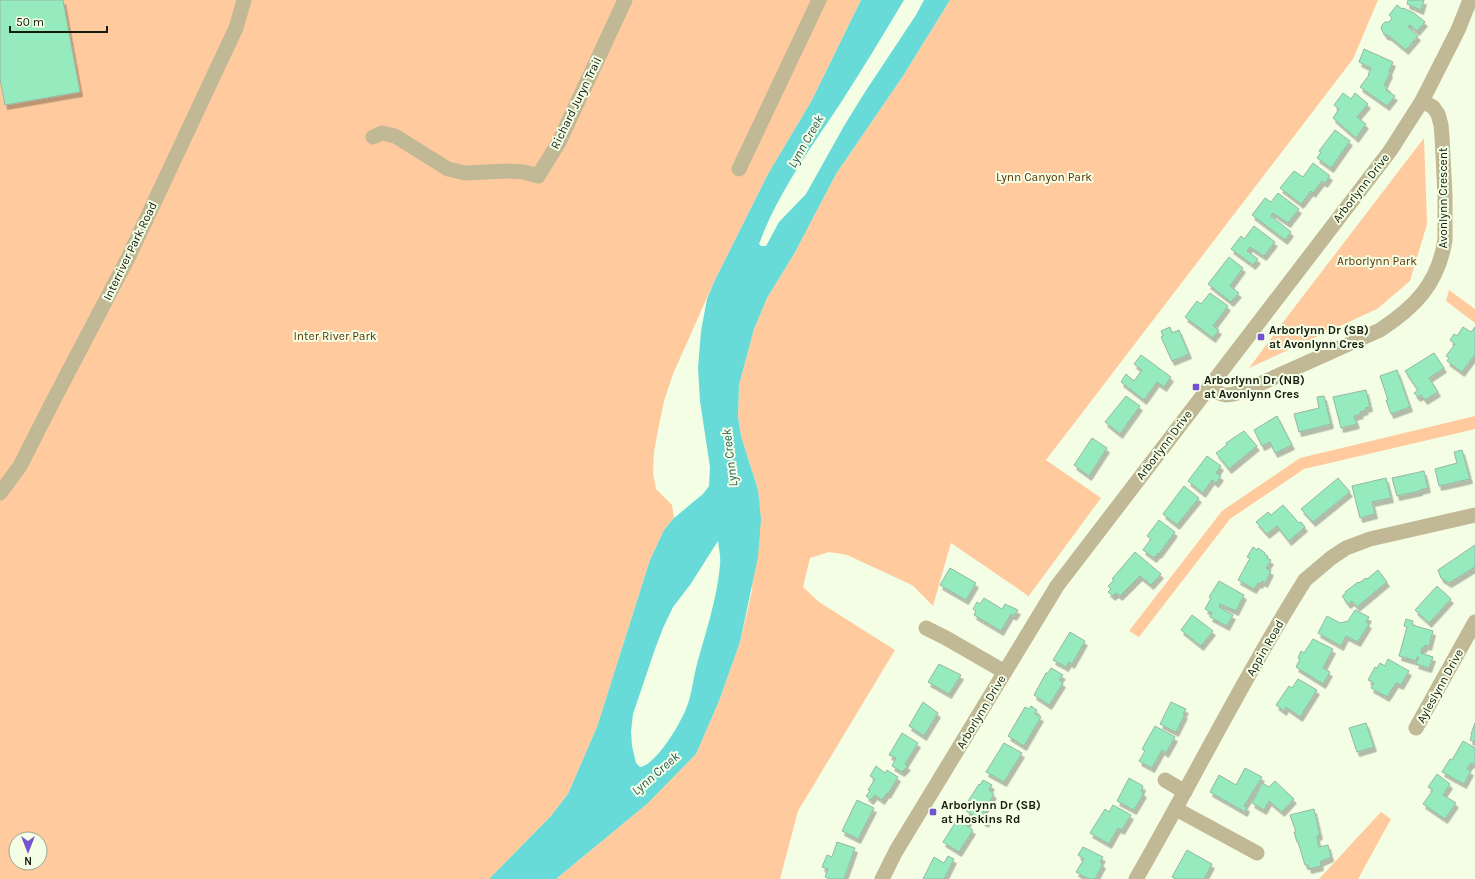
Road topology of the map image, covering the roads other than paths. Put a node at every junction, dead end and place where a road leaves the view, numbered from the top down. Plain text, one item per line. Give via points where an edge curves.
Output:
1 (244, 0) edge
2 (625, 0) edge
3 (819, 0) edge
4 (1470, 0) edge
5 (1422, 101) junction
6 (373, 137) dead end
7 (739, 169) dead end
8 (1209, 386) junction
9 (0, 493) edge
10 (1475, 515) edge
11 (1475, 622) edge
12 (926, 628) dead end
13 (1005, 672) junction
14 (1416, 728) dead end
15 (1165, 780) dead end
16 (1185, 792) junction
17 (1176, 809) junction
18 (1257, 853) dead end
19 (882, 879) edge
20 (1136, 879) edge

1 - 9 street, Interriver Park Road via 236,28 128,258 20,466
2 - 6 street, Richard Juryn Trail via 559,142 538,176 524,172 466,173 448,169 394,136 382,133
3 - 7 street
4 - 5 street, Arborlynn Drive via 1458,30
5 - 8 street, Arborlynn Drive via 1390,151
5 - 8 street, Avonlynn Crescent via 1438,114 1442,136 1445,240 1438,269 1430,284 1414,304 1380,330 1244,391 1224,395
8 - 13 street, Arborlynn Drive via 1057,586
10 - 16 street, Appin Road via 1370,539 1346,548 1305,580 1196,768
11 - 14 street, Ayleslynn Drive
12 - 13 street
13 - 19 street, Arborlynn Drive
15 - 16 street
16 - 17 street, Appin Road
17 - 18 street
17 - 20 street, Appin Road

